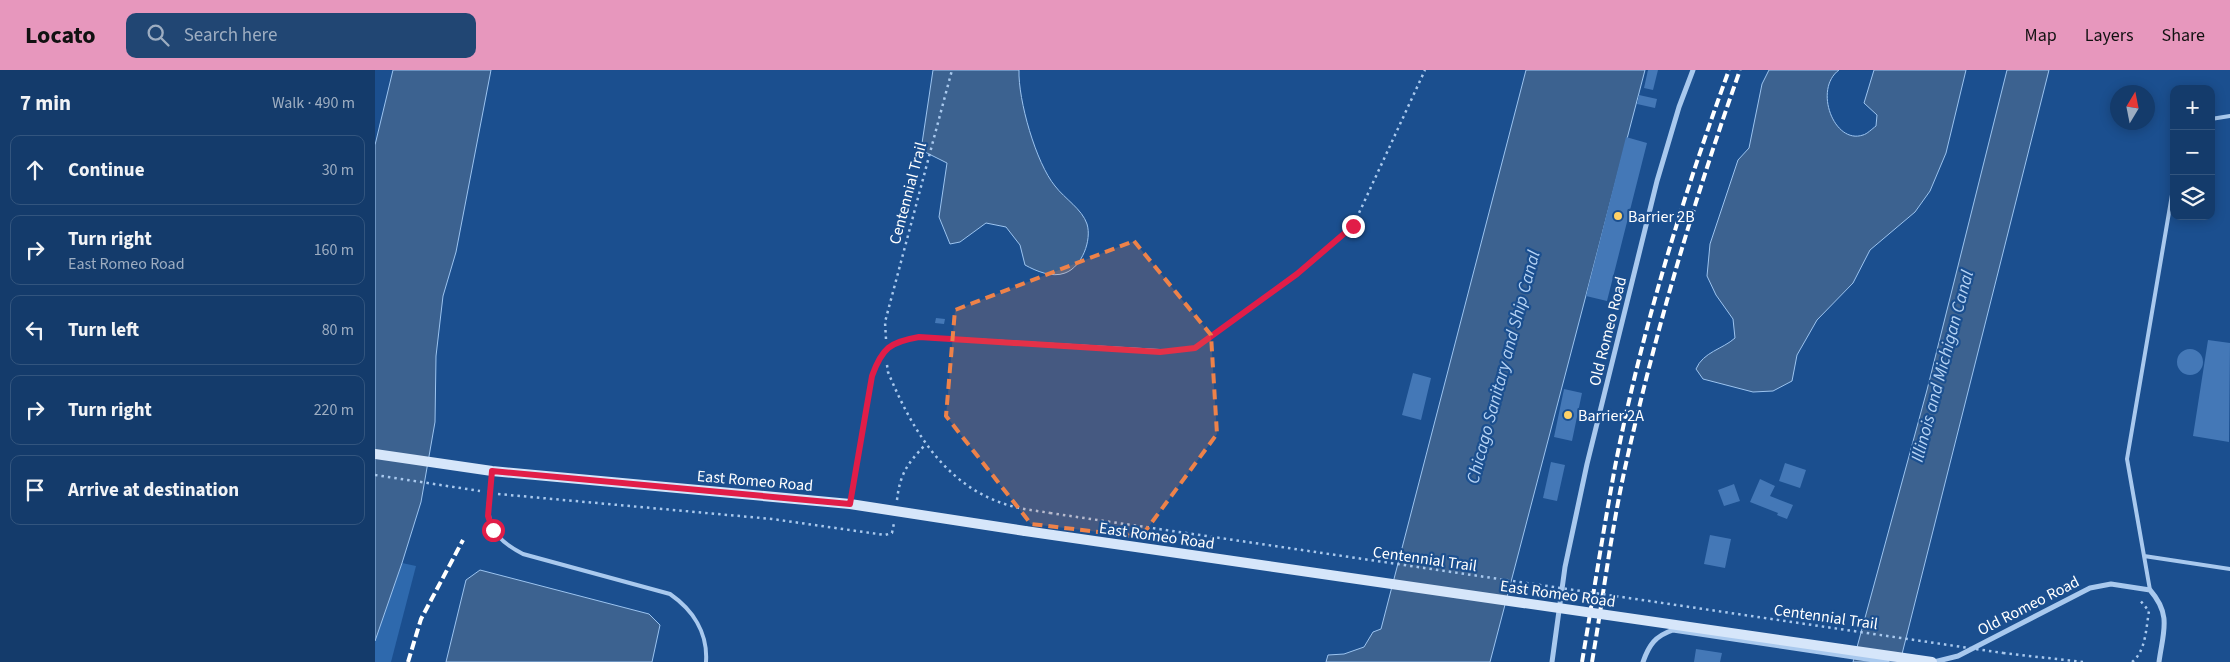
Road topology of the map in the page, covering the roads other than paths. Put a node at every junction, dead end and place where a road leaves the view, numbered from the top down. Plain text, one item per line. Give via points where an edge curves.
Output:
1 (1693, 70) edge
2 (2230, 116) edge
3 (2215, 118) edge
4 (2170, 206) edge
5 (1160, 352) road end
6 (375, 454) edge
7 (492, 471) junction
8 (850, 504) junction
9 (2144, 556) junction
10 (2230, 569) edge
11 (2150, 590) junction
12 (1958, 656) junction
13 (706, 662) edge
14 (1552, 662) edge
15 (1643, 662) edge
16 (1887, 662) edge
17 (1933, 662) edge
18 (1953, 662) edge
19 (2159, 662) edge

1 - 14 street, Old Romeo Road via 1657,181 1587,464 1565,566
2 - 3 lane
4 - 9 lane via 2127,459
5 - 8 lane via 919,337 897,341 878,360 872,376
6 - 7 main road, East Romeo Road
7 - 8 main road, East Romeo Road
7 - 13 lane via 488,516 503,544 523,554 670,594 697,620
8 - 17 main road, East Romeo Road, bridge
9 - 10 lane
9 - 11 lane
11 - 12 street, Old Romeo Road via 2111,584 2090,588
11 - 19 street via 2160,601 2165,616
12 - 17 street, Old Romeo Road
12 - 18 lane
15 - 16 street via 1651,642 1673,630

